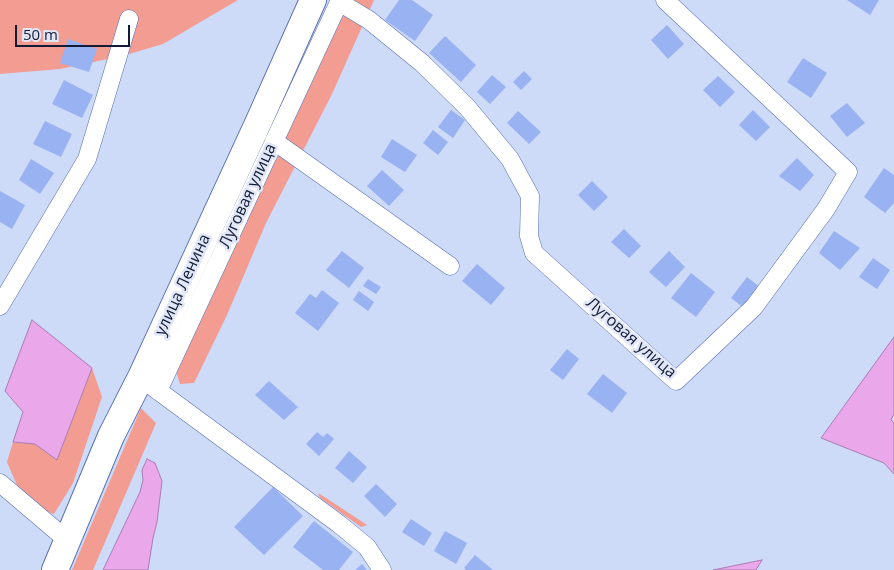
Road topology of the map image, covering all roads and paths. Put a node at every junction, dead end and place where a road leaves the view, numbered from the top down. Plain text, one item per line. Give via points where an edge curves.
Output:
1 (313, 0) edge
2 (665, 0) edge
3 (339, 1) edge
4 (129, 18) dead end
5 (274, 141) junction
6 (450, 266) dead end
7 (0, 306) edge
8 (149, 384) junction
9 (0, 483) edge
10 (67, 540) junction
11 (55, 570) edge
12 (382, 570) edge

1 - 8 main road, улица Ленина
2 - 3 street, Луговая улица via 848,172 826,209 754,307 676,381 534,253 529,236 530,196 510,159 467,107 422,63 369,20
3 - 5 street, Луговая улица
4 - 7 street via 87,159
5 - 6 street
5 - 8 street, Луговая улица
8 - 10 main road, улица Ленина via 111,436
8 - 12 street via 339,524 367,547
9 - 10 street
10 - 11 main road, улица Ленина

